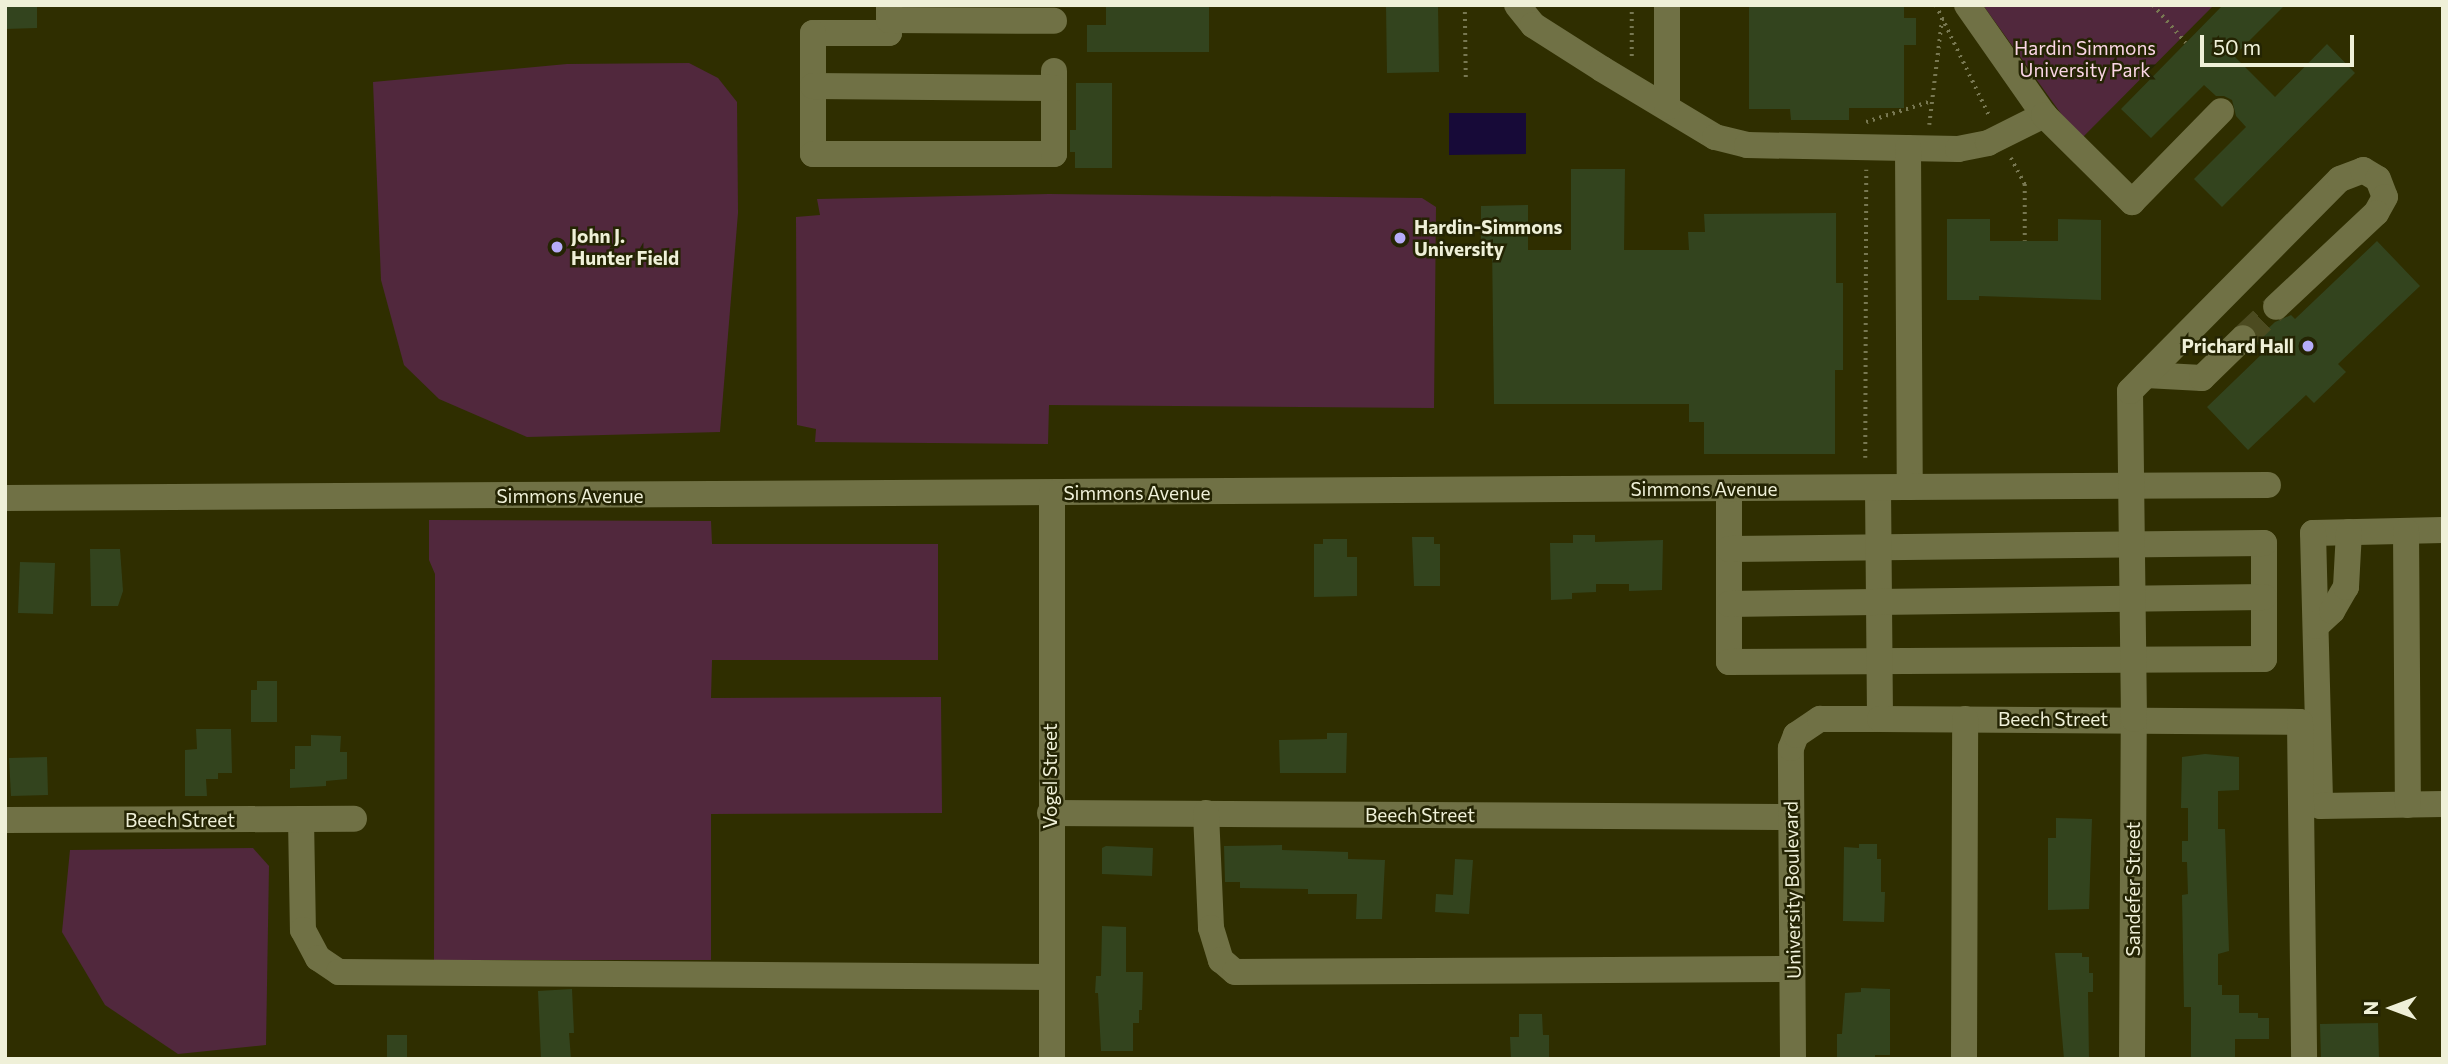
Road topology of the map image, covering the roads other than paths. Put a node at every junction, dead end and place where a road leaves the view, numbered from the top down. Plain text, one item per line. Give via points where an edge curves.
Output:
1 (1517, 5) edge
2 (1667, 5) edge
3 (1967, 5) edge
4 (889, 13) edge
5 (1054, 21) dead end
6 (813, 86) junction
7 (1667, 107) junction
8 (2221, 111) dead end
9 (2044, 115) junction
10 (1917, 148) junction
11 (2276, 307) tunnel mouth
12 (2243, 338) tunnel mouth
13 (2146, 375) junction
14 (2268, 485) dead end
15 (2130, 486) junction
16 (1910, 487) junction
17 (1729, 488) junction
18 (1878, 488) junction
19 (1052, 493) junction
20 (5, 498) edge
21 (2443, 530) edge
22 (2406, 531) junction
23 (2349, 532) junction
24 (2131, 545) junction
25 (1878, 547) junction
26 (1729, 548) junction
27 (2264, 597) junction
28 (2132, 599) junction
29 (1879, 603) junction
30 (1729, 604) junction
31 (2316, 626) junction
32 (2133, 660) junction
33 (1880, 661) junction
34 (1880, 719) junction
35 (1965, 719) junction
36 (2134, 719) junction
37 (1807, 726) joint
38 (2443, 804) edge
39 (2408, 805) junction
40 (1050, 813) junction
41 (1206, 813) junction
42 (1790, 817) junction
43 (354, 819) dead end
44 (5, 820) edge
45 (301, 820) junction
46 (1792, 969) junction
47 (1051, 977) junction
48 (1052, 1059) edge
49 (1793, 1059) edge
50 (1964, 1059) edge
51 (2132, 1059) edge
52 (2304, 1059) edge

1 - 7 street via 1533,25
2 - 7 street
3 - 9 street
4 - 5 street
4 - 6 street via 889,33 813,33
6 - 6 street via 813,154 1054,154 1054,80
7 - 10 street via 1715,137 1747,145
8 - 9 street via 2132,202
9 - 10 street via 1988,143 1958,149
10 - 16 street
11 - 13 street, Sandefer Street via 2376,213 2385,197 2378,179 2363,170 2340,179
12 - 13 street via 2202,378
13 - 15 street, Sandefer Street via 2130,391
14 - 15 street, Simmons Avenue
15 - 16 street, Simmons Avenue
15 - 24 street, Sandefer Street
16 - 18 street, Simmons Avenue
17 - 18 street, Simmons Avenue
17 - 19 street, Simmons Avenue
17 - 26 street
18 - 25 street
19 - 20 street, Simmons Avenue
19 - 40 street, Vogel Street
21 - 22 street
22 - 23 street
22 - 39 street
23 - 31 street via 2346,587 2332,611
23 - 31 street via 2314,533
24 - 25 street
24 - 27 street via 2264,543
24 - 28 street, Sandefer Street
25 - 26 street
25 - 29 street
26 - 30 street
27 - 28 street
27 - 32 street via 2264,659
28 - 29 street
28 - 32 street, Sandefer Street
29 - 30 street
29 - 33 street
30 - 33 street via 1729,662
31 - 39 street via 2320,806
32 - 33 street
32 - 36 street, Sandefer Street
33 - 34 street
34 - 35 street, Beech Street
34 - 37 street, Beech Street via 1820,719
35 - 36 street, Beech Street
35 - 50 street
36 - 51 street, Sandefer Street
36 - 52 street, Beech Street via 2300,722
37 - 42 street, University Boulevard via 1796,735 1791,748
38 - 39 street
40 - 41 street, Beech Street
40 - 47 street, Vogel Street
41 - 42 street, Beech Street
41 - 46 street via 1211,928 1221,960 1235,972
42 - 46 street, University Boulevard
43 - 45 street, Beech Street
44 - 45 street, Beech Street
45 - 47 street via 303,930 318,958 339,972
46 - 49 street, University Boulevard
47 - 48 street, Vogel Street

